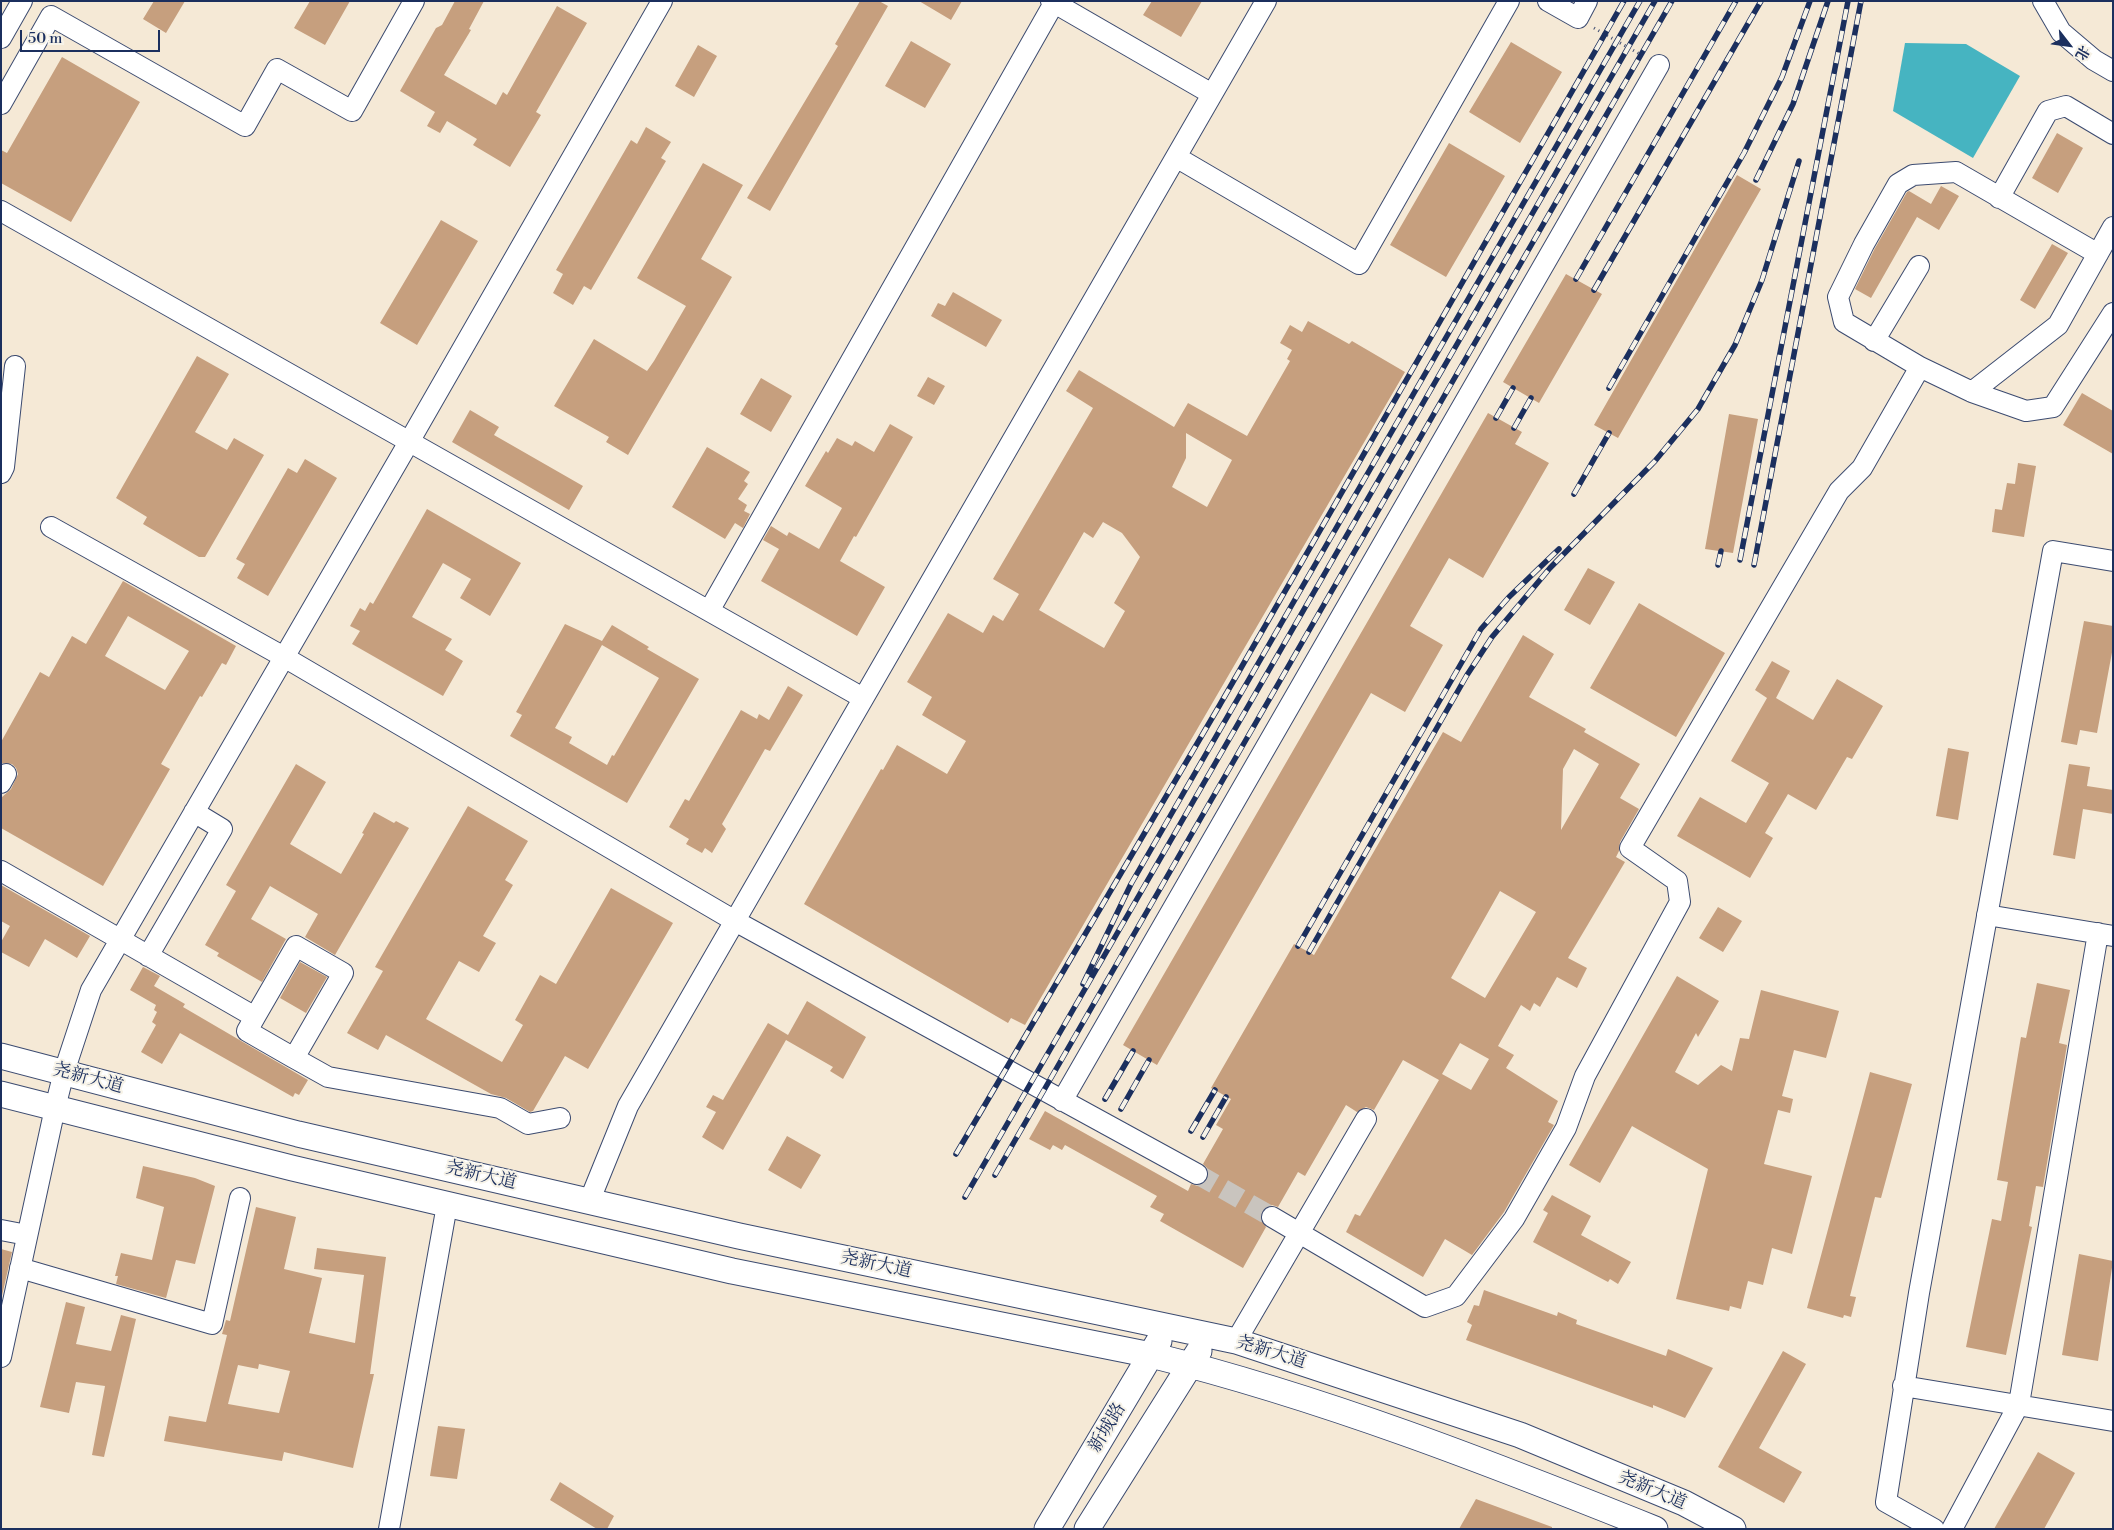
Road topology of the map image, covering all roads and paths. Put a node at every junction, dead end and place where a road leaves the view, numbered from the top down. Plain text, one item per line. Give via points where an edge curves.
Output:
1 (22, 1) edge
2 (414, 1) edge
3 (662, 1) edge
4 (1266, 1) edge
5 (1509, 1) edge
6 (1548, 1) edge
7 (2043, 1) edge
8 (1052, 2) edge
9 (1582, 10) edge
10 (1, 38) edge
11 (1659, 65) joint
12 (2113, 71) edge
13 (1212, 94) junction
14 (1, 104) edge
15 (2113, 134) edge
16 (1176, 157) junction
17 (1999, 198) junction
18 (1, 211) edge
19 (2113, 227) edge
20 (2098, 254) junction
21 (1919, 266) dead end
22 (2113, 313) edge
23 (1874, 341) junction
24 (15, 366) dead end
25 (1920, 367) junction
26 (1972, 392) junction
27 (410, 442) junction
28 (1, 473) edge
29 (51, 527) dead end
30 (2113, 561) edge
31 (708, 611) junction
32 (284, 657) junction
33 (863, 698) junction
34 (194, 812) junction
35 (1, 871) edge
36 (1987, 915) junction
37 (735, 921) junction
38 (2105, 934) edge
39 (120, 940) junction
40 (148, 956) junction
41 (254, 1017) junction
42 (1, 1056) edge
43 (294, 1058) junction
44 (64, 1072) junction
45 (1, 1094) edge
46 (1062, 1101) junction
47 (55, 1108) junction
48 (560, 1118) dead end
49 (1366, 1119) dead end
50 (1197, 1174) tunnel mouth
51 (240, 1198) dead end
52 (589, 1202) junction
53 (447, 1205) junction
54 (1272, 1217) tunnel mouth
55 (1, 1230) edge
56 (1299, 1233) junction
57 (28, 1235) junction
58 (20, 1268) junction
59 (1167, 1326) junction
60 (1209, 1336) junction
61 (1236, 1341) junction
62 (1151, 1355) junction
63 (1, 1357) edge
64 (1191, 1365) junction
65 (1903, 1386) junction
66 (2019, 1404) junction
67 (2113, 1421) edge
68 (1912, 1523) edge
69 (389, 1529) edge
70 (1047, 1529) edge
71 (1087, 1529) edge
72 (1656, 1529) edge
73 (1733, 1529) edge
74 (1934, 1529) edge
75 (1952, 1529) edge

1 - 10 lane
2 - 14 lane via 352,111 277,69 245,126 50,16
3 - 27 lane
4 - 13 lane
5 - 16 lane via 1358,264
6 - 9 lane
7 - 12 lane via 2061,32 2094,60
8 - 13 lane
8 - 31 lane
9 - 11 path
11 - 46 lane
13 - 16 lane
15 - 17 lane via 2066,106 2048,111
16 - 33 lane
17 - 20 lane
17 - 23 lane via 1956,172 1913,175 1898,184 1838,297 1844,322
18 - 27 lane
19 - 20 lane
20 - 26 lane via 2058,325
21 - 23 lane
22 - 26 lane via 2053,407 2026,411
23 - 25 lane
24 - 28 lane
25 - 26 lane
25 - 56 lane via 1862,468 1839,491 1630,848 1677,881 1680,902 1585,1076 1566,1128 1514,1219 1456,1296 1425,1307
27 - 31 lane
27 - 32 lane
29 - 32 lane
30 - 36 lane via 2053,551
31 - 33 lane
32 - 34 lane
32 - 37 lane
33 - 37 lane
34 - 39 lane
34 - 40 lane via 222,829
35 - 39 lane
36 - 38 lane
36 - 65 lane
37 - 46 lane
37 - 52 lane via 628,1106
38 - 66 lane
39 - 40 lane
39 - 44 lane via 91,990
40 - 41 lane
41 - 43 lane via 247,1031
41 - 43 lane via 296,946 343,973
42 - 44 main road, 尧新大道
43 - 48 lane via 328,1077 500,1108 528,1124
44 - 47 lane
44 - 52 main road, 尧新大道 via 298,1134
45 - 47 main road, 尧新大道
46 - 50 lane
47 - 53 main road, 尧新大道
47 - 57 lane
49 - 56 lane
51 - 58 lane via 212,1324
52 - 59 main road, 尧新大道
53 - 62 main road, 尧新大道 via 732,1271
53 - 69 lane
54 - 56 lane
55 - 57 lane
56 - 61 lane
57 - 58 lane
58 - 63 lane
59 - 60 main road, 尧新大道
59 - 62 main road, 新城路
60 - 61 main road, 尧新大道
60 - 64 main road, 新城路
61 - 73 main road, 尧新大道 via 1520,1435 1684,1504
62 - 64 main road, 尧新大道
62 - 70 main road, 新城路
64 - 71 main road, 新城路
64 - 72 main road, 尧新大道 via 1348,1413
65 - 66 lane
65 - 68 lane via 1886,1502
66 - 67 lane
66 - 75 lane
68 - 74 lane

